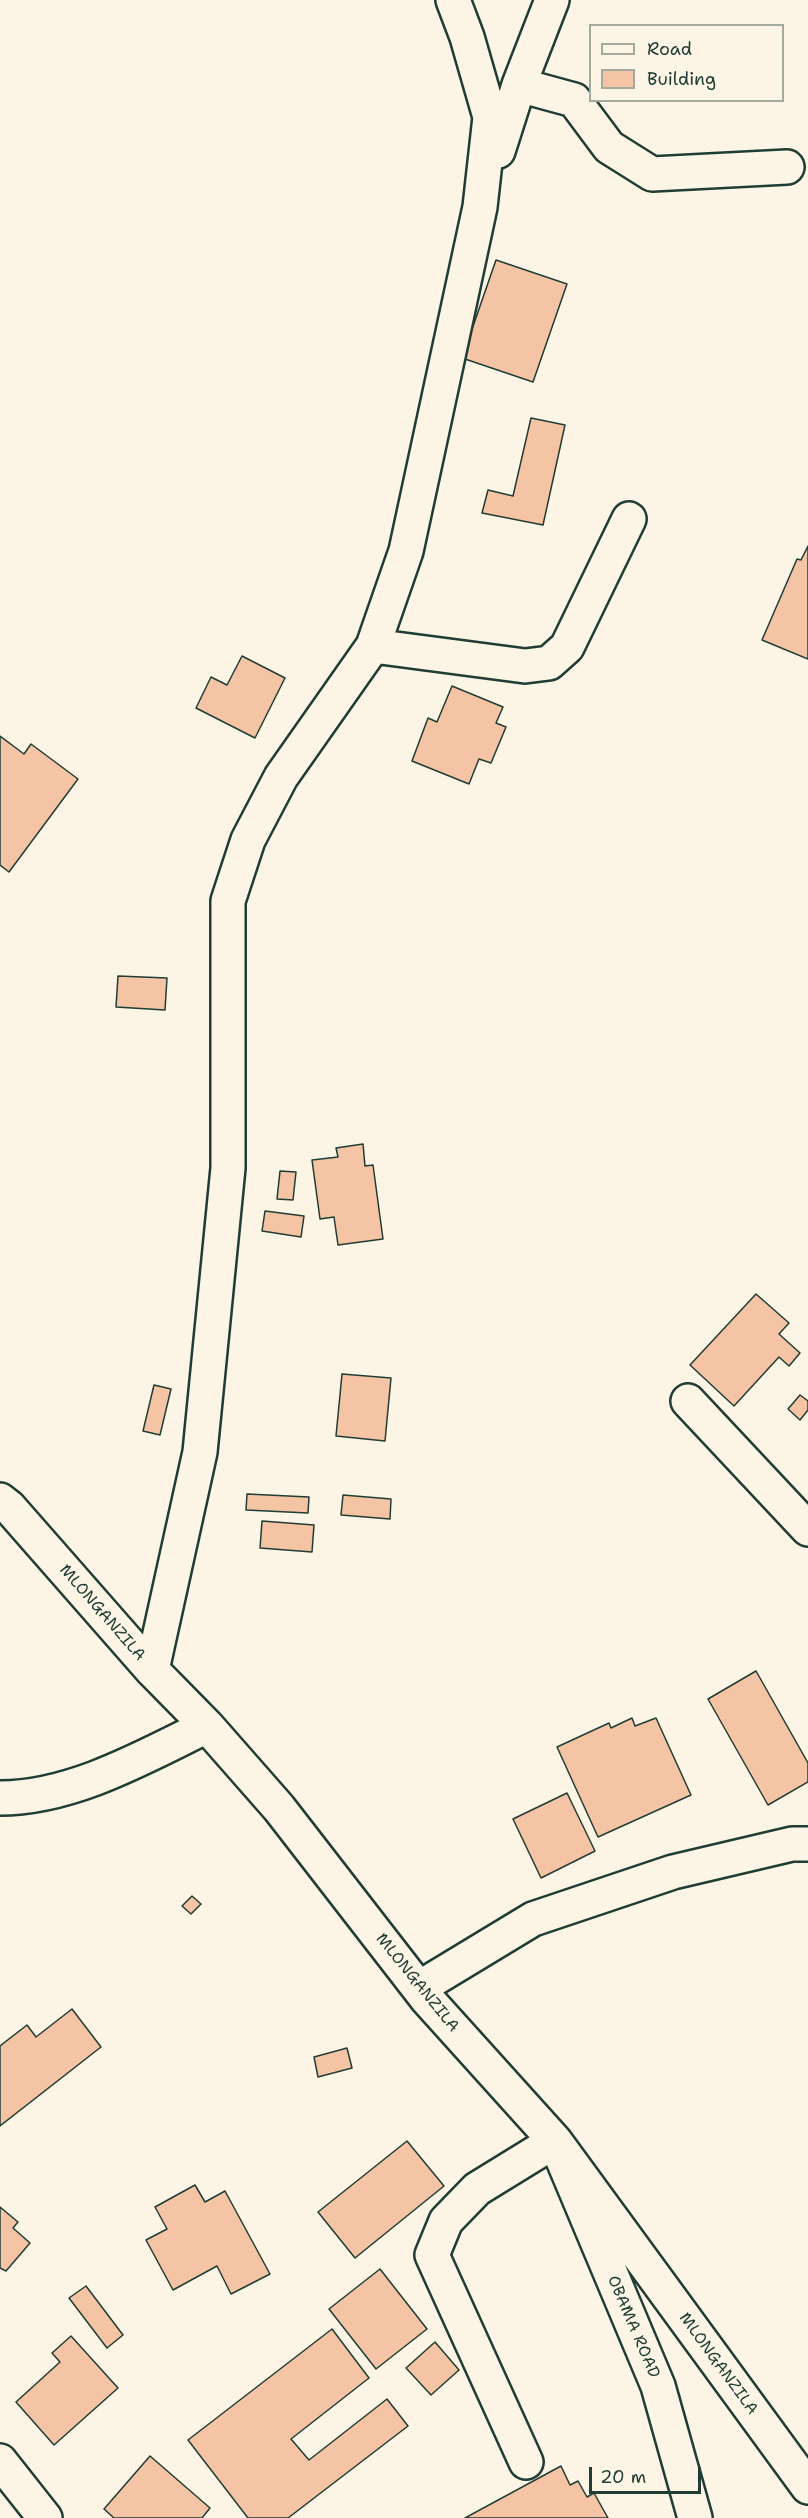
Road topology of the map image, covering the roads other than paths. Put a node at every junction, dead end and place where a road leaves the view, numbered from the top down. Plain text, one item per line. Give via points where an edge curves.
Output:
1 (453, 0) edge
2 (552, 0) edge
3 (519, 84) junction
4 (787, 167) dead end
5 (480, 207) junction
6 (629, 519) dead end
7 (373, 646) junction
8 (688, 1401) dead end
9 (0, 1500) edge
10 (808, 1529) edge
11 (152, 1670) junction
12 (207, 1726) junction
13 (0, 1798) edge
14 (808, 1844) edge
15 (419, 1988) junction
16 (555, 2141) junction
17 (0, 2461) edge
18 (526, 2462) dead end
19 (808, 2487) edge
20 (45, 2518) edge
21 (695, 2518) edge

1 - 5 street via 490,117
2 - 3 street
3 - 4 street via 574,100 609,147 652,174
3 - 5 street
5 - 7 street via 406,551
6 - 7 street via 567,646 549,663 525,666
7 - 11 street via 281,777 248,840 228,901 228,1167 200,1452
8 - 10 street
9 - 11 street, MLONGANZILA
11 - 12 street, MLONGANZILA
12 - 13 street via 125,1766 66,1788
12 - 15 street, MLONGANZILA via 279,1808
14 - 15 street via 792,1844 674,1872 533,1919
15 - 16 street, MLONGANZILA
16 - 18 street via 477,2189 446,2221 432,2255
16 - 19 street, MLONGANZILA
16 - 21 street, OBAMA ROAD via 658,2386
17 - 20 street

